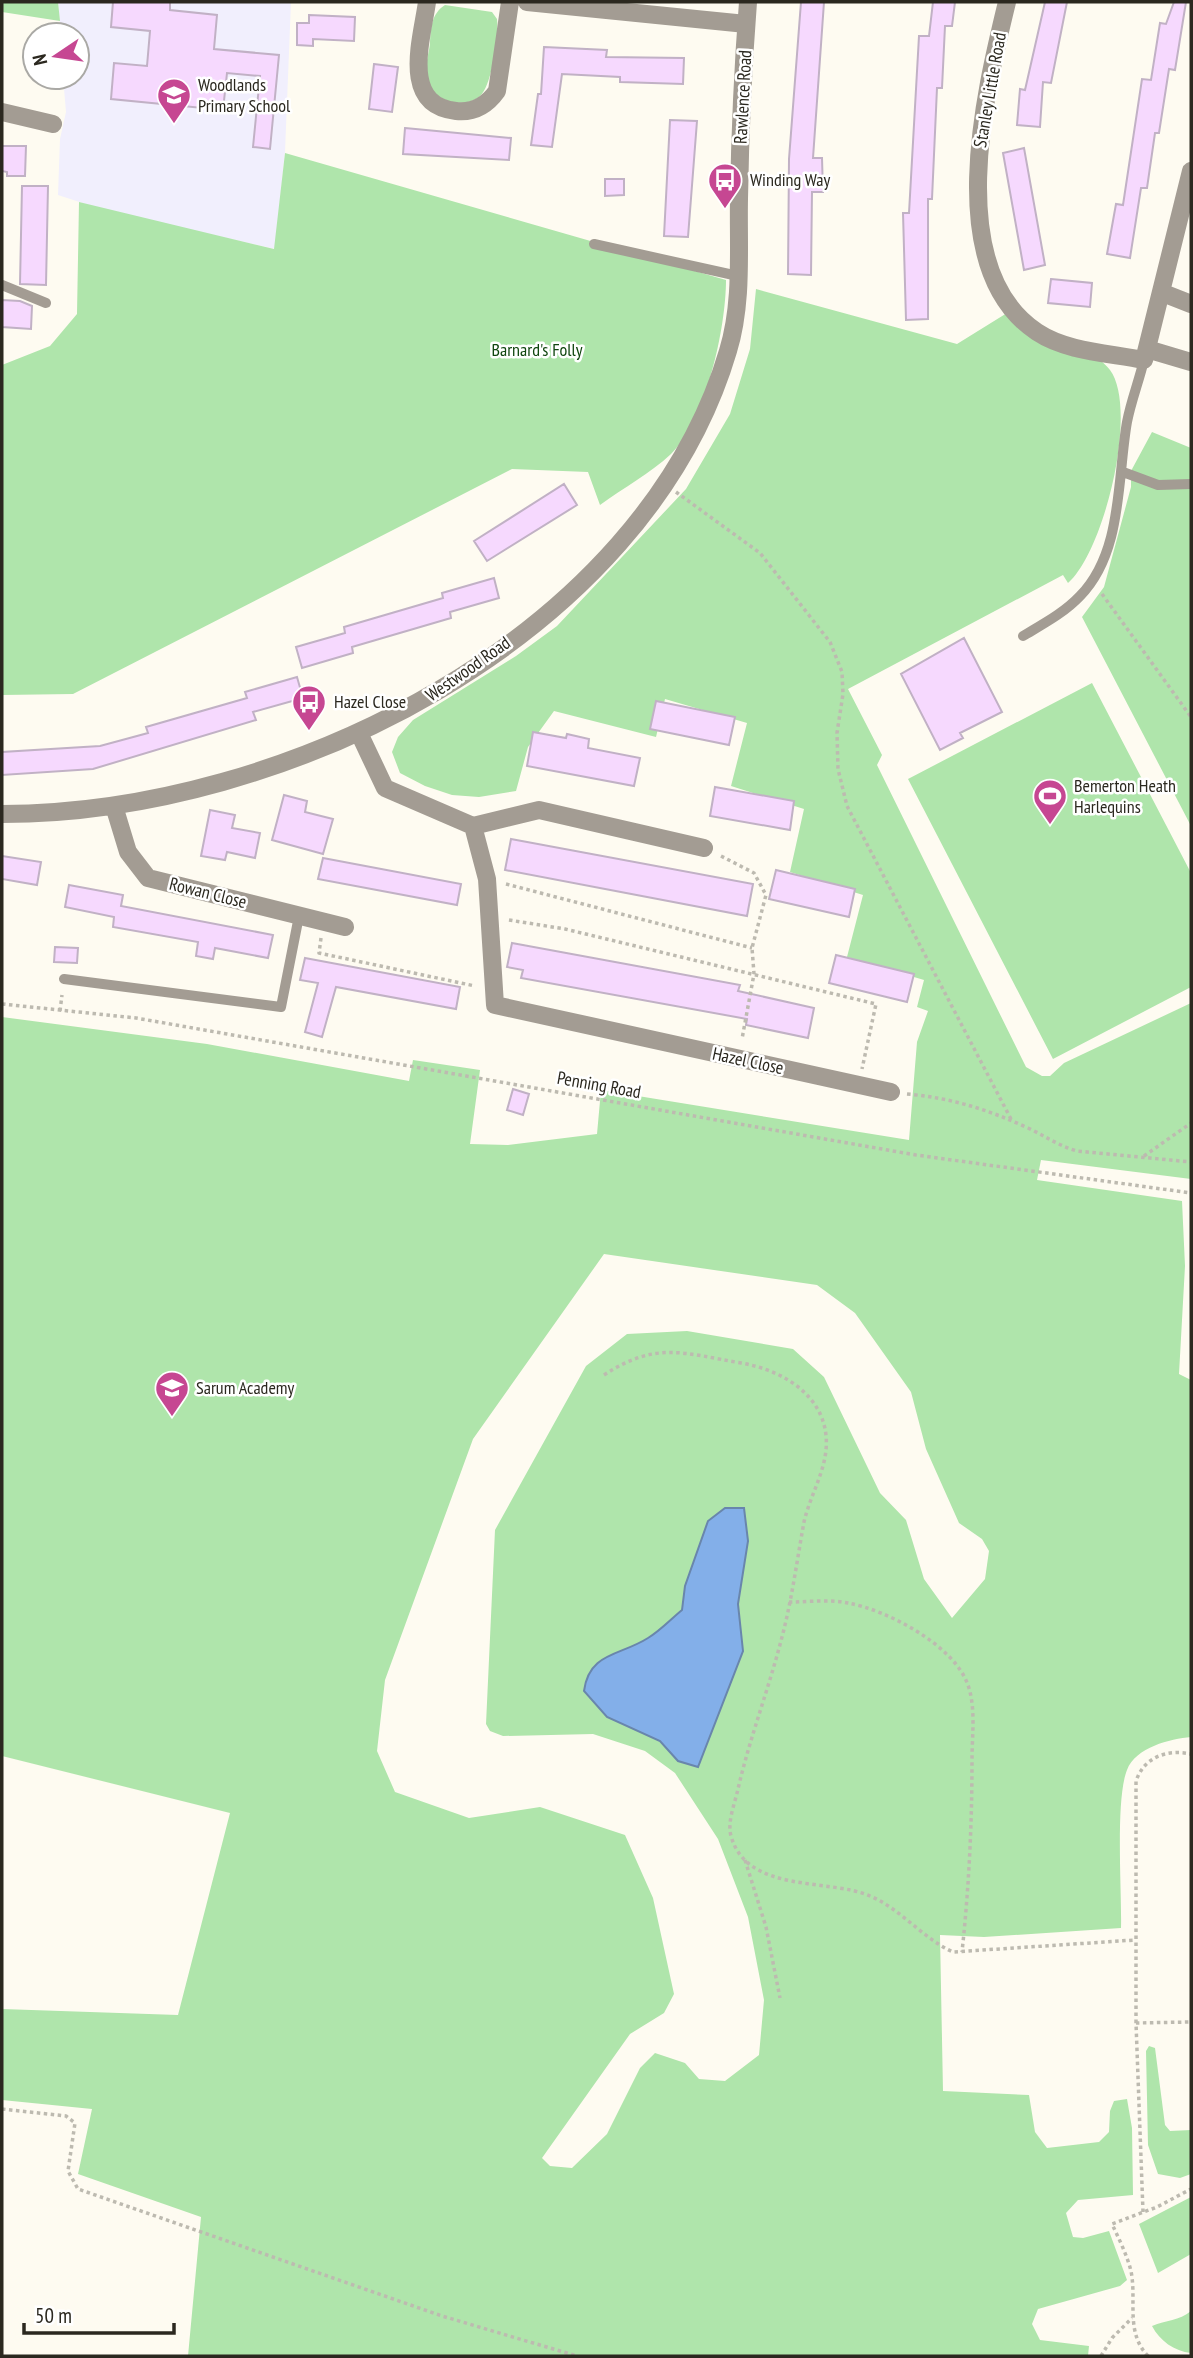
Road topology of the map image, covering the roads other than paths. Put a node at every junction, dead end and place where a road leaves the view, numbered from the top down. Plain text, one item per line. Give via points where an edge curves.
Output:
1 (427, 2) edge
2 (510, 2) edge
3 (527, 2) edge
4 (748, 2) edge
5 (1007, 2) edge
6 (746, 24) junction
7 (2, 112) edge
8 (53, 124) dead end
9 (1191, 171) edge
10 (594, 244) dead end
11 (738, 276) junction
12 (2, 285) edge
13 (1163, 293) junction
14 (46, 303) dead end
15 (1191, 304) edge
16 (1146, 355) junction
17 (1191, 362) edge
18 (1123, 472) junction
19 (1191, 484) edge
20 (1023, 636) dead end
21 (359, 733) junction
22 (114, 806) junction
23 (2, 814) edge
24 (473, 826) junction
25 (704, 848) road end
26 (299, 916) junction
27 (345, 928) dead end
28 (64, 979) dead end
29 (891, 1092) road end

1 - 2 street via 420,88 442,109 459,112 489,103 497,91
3 - 6 street
4 - 6 street, Rawlence Road
5 - 16 street, Stanley Little Road via 984,106 979,152 981,222 989,264 1003,297 1038,333 1065,345
6 - 11 street, Rawlence Road
7 - 8 street
9 - 13 street
10 - 11 lane
11 - 21 street, Westwood Road via 729,348 717,385 666,485 595,570 542,615 458,678
12 - 14 lane
13 - 15 street
13 - 16 street
16 - 17 street, Stanley Little Road
16 - 18 lane via 1128,421
18 - 19 lane via 1158,485
18 - 20 lane via 1110,537 1092,581 1065,610
21 - 22 street, Westwood Road via 222,782
21 - 24 street via 385,788
22 - 23 street, Westwood Road
22 - 26 street, Rowan Close via 128,852 148,878
24 - 25 street via 539,810
24 - 29 street, Hazel Close via 487,879 495,1005
26 - 27 street, Rowan Close
26 - 28 lane via 281,1007

